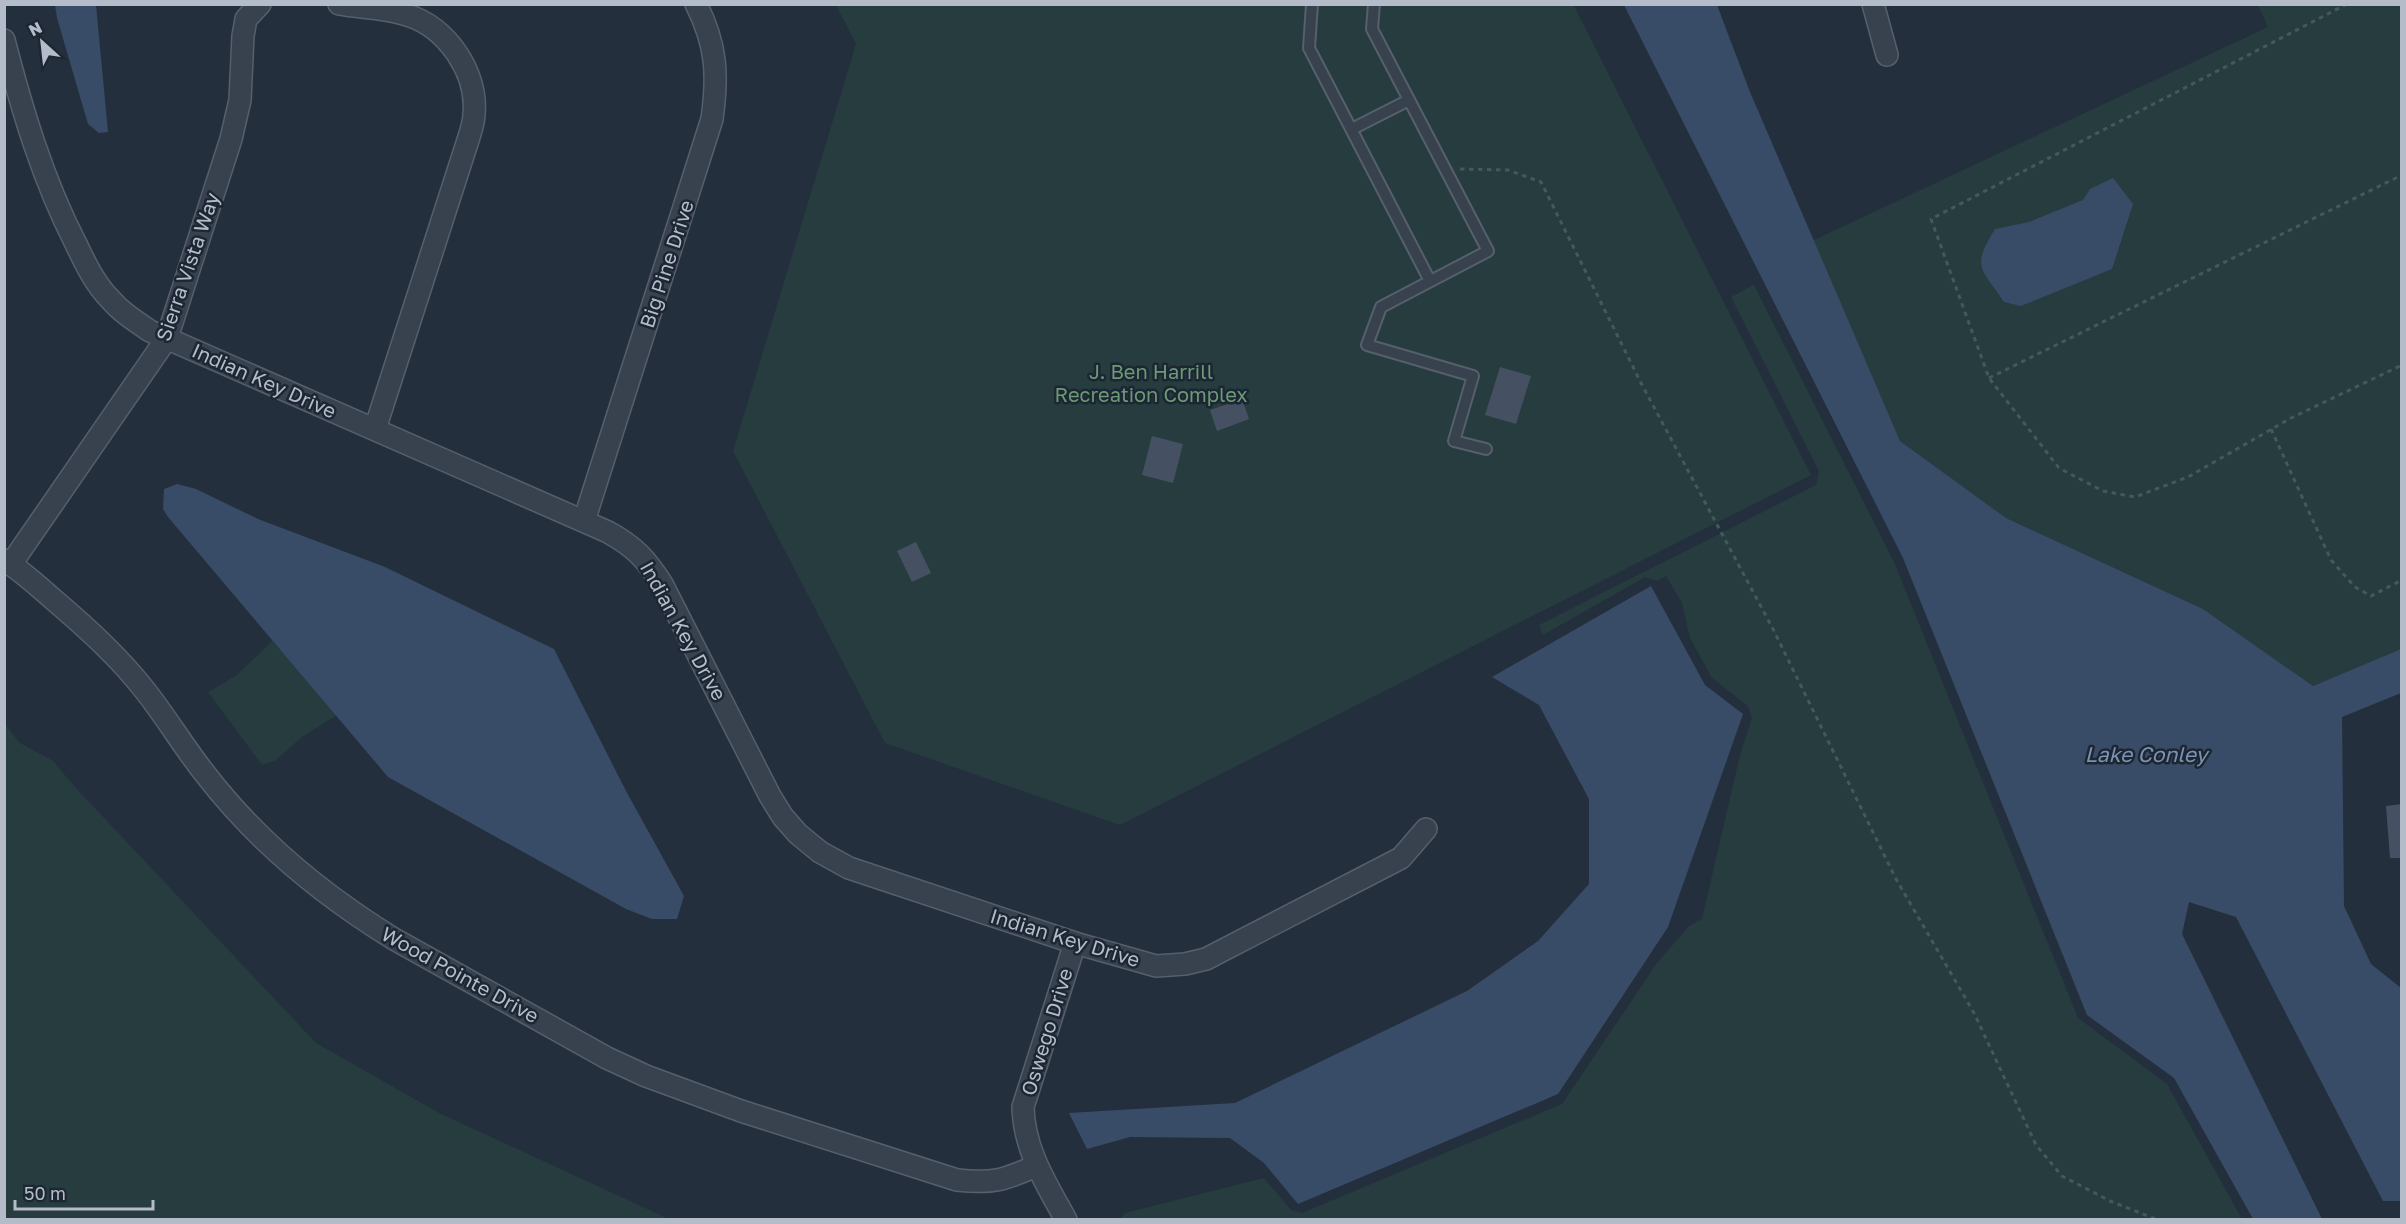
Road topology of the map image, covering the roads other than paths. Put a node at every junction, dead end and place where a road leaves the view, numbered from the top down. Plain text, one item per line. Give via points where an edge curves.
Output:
1 (260, 4) edge
2 (339, 4) edge
3 (696, 4) edge
4 (1312, 4) edge
5 (1374, 4) edge
6 (1872, 4) edge
7 (4, 40) edge
8 (1887, 55) dead end
9 (1409, 100) junction
10 (1352, 129) junction
11 (1430, 281) junction
12 (166, 339) junction
13 (375, 429) junction
14 (1486, 449) dead end
15 (584, 521) junction
16 (8, 562) edge
17 (1426, 829) dead end
18 (1075, 943) junction
19 (1036, 1166) junction
20 (1066, 1220) edge

1 - 12 street, Sierra Vista Way via 246,19 240,100 231,139
2 - 13 street via 407,15 427,24 458,55 473,93 469,137
3 - 15 street, Big Pine Drive via 717,69 712,119
4 - 10 lane via 1310,48
5 - 9 lane via 1372,29
6 - 8 street
7 - 12 street, Indian Key Drive via 33,142 88,269 108,298 128,317
9 - 10 lane
9 - 11 lane via 1488,251
10 - 11 lane
11 - 14 lane via 1381,307 1367,345 1473,376 1454,441
12 - 13 street, Indian Key Drive
12 - 16 street, Sierra Vista Way
13 - 15 street, Indian Key Drive
15 - 18 street, Indian Key Drive via 630,544 646,559 770,796 798,834 849,868
16 - 19 street, Wood Pointe Drive via 120,660 206,775 286,859 361,919 394,939 607,1058 741,1111 957,1180 1004,1180
17 - 18 street, Indian Key Drive via 1401,858 1206,959 1156,966
18 - 19 street, Oswego Drive via 1023,1107 1024,1128
19 - 20 street, Oswego Drive

